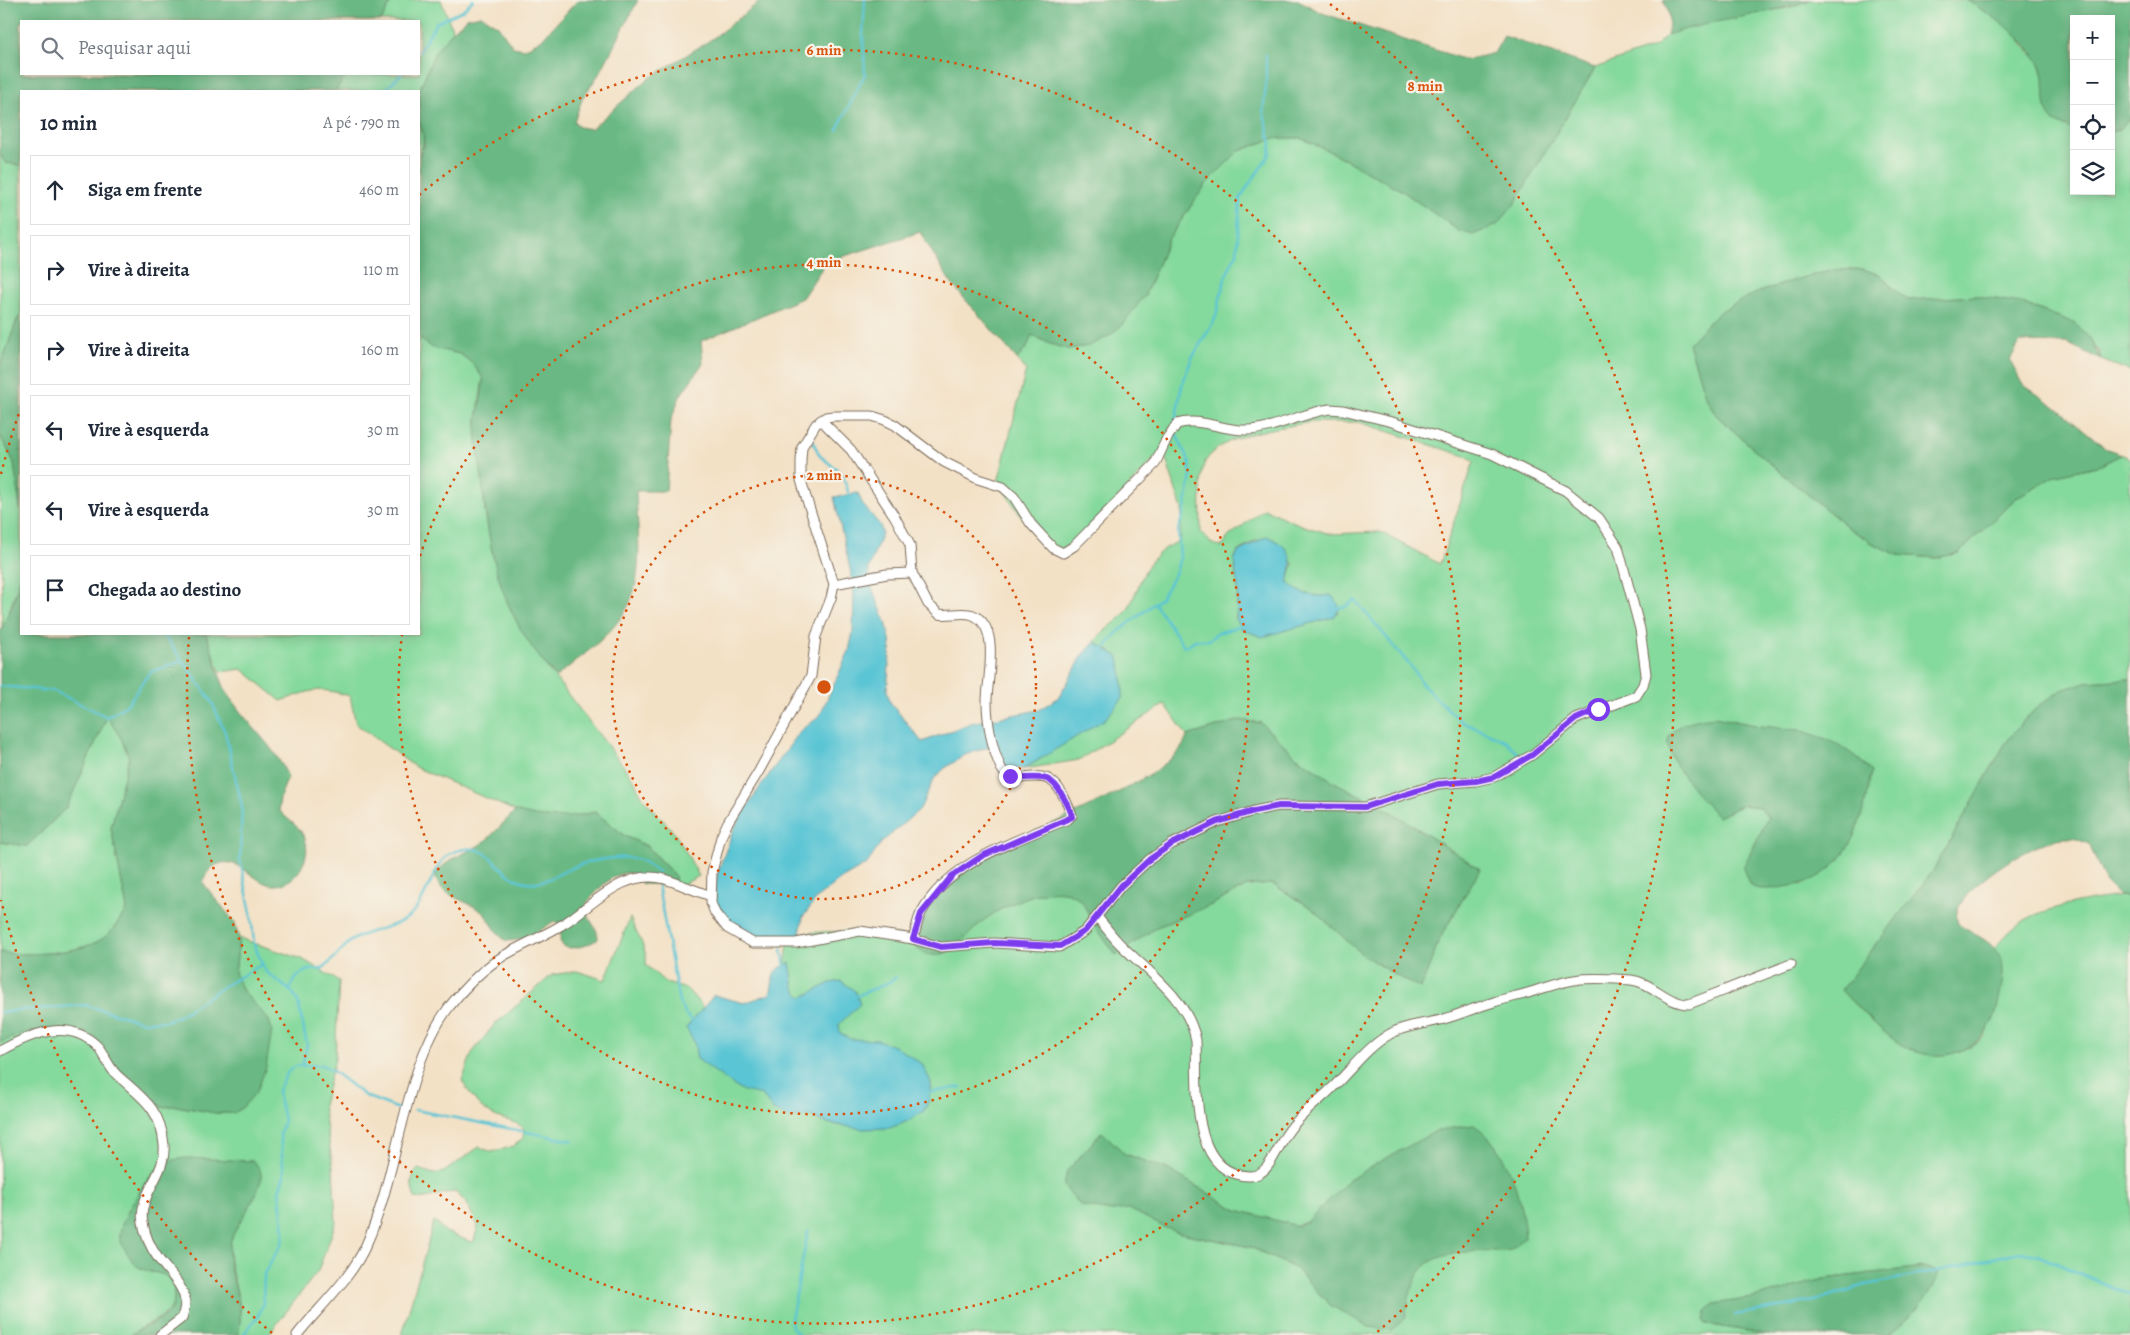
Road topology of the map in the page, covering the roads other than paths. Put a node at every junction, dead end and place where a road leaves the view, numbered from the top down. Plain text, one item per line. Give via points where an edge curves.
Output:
1 (820, 420) junction
2 (912, 573) junction
3 (834, 584) junction
4 (711, 896) junction
5 (1097, 917) junction
6 (913, 939) junction
7 (1791, 964) dead end
8 (0, 1051) edge
9 (160, 1335) edge
10 (297, 1335) edge

1 - 2 street via 851,450 895,517 910,545
1 - 3 street via 802,447 801,480
1 - 5 street via 833,416 872,416 895,425 944,462 1008,491 1031,524 1053,548 1063,553 1074,546 1152,468 1177,424 1201,423 1246,430 1330,409 1392,422 1492,454 1566,491 1599,518 1618,548 1645,658 1646,674 1636,696 1576,719 1532,755 1494,777 1438,784 1365,807 1279,806 1217,822 1150,859 1121,886
2 - 3 street via 887,574
2 - 6 street via 928,604 939,614 973,615 985,625 990,651 988,718 1001,768 1018,779 1036,777 1051,780 1072,815 1068,820 982,856 952,876 921,914
3 - 4 street via 816,636 811,676 721,837 712,872
4 - 6 street via 716,913 727,928 753,943 796,943 860,931
4 - 10 street via 664,879 635,878 623,882 565,922 504,956 463,991 449,1007 427,1048 385,1195 366,1245 357,1263
5 - 6 street via 1085,931 1060,946 994,943 941,947
5 - 7 street via 1122,946 1166,987 1188,1016 1196,1040 1204,1142 1222,1169 1250,1176 1259,1174 1266,1167 1299,1119 1371,1048 1396,1031 1576,979 1632,980 1682,1004 1689,1004
8 - 9 street via 43,1031 67,1031 79,1035 98,1048 112,1070 140,1093 152,1108 162,1131 164,1158 141,1212 158,1258 178,1285 185,1303 182,1318

